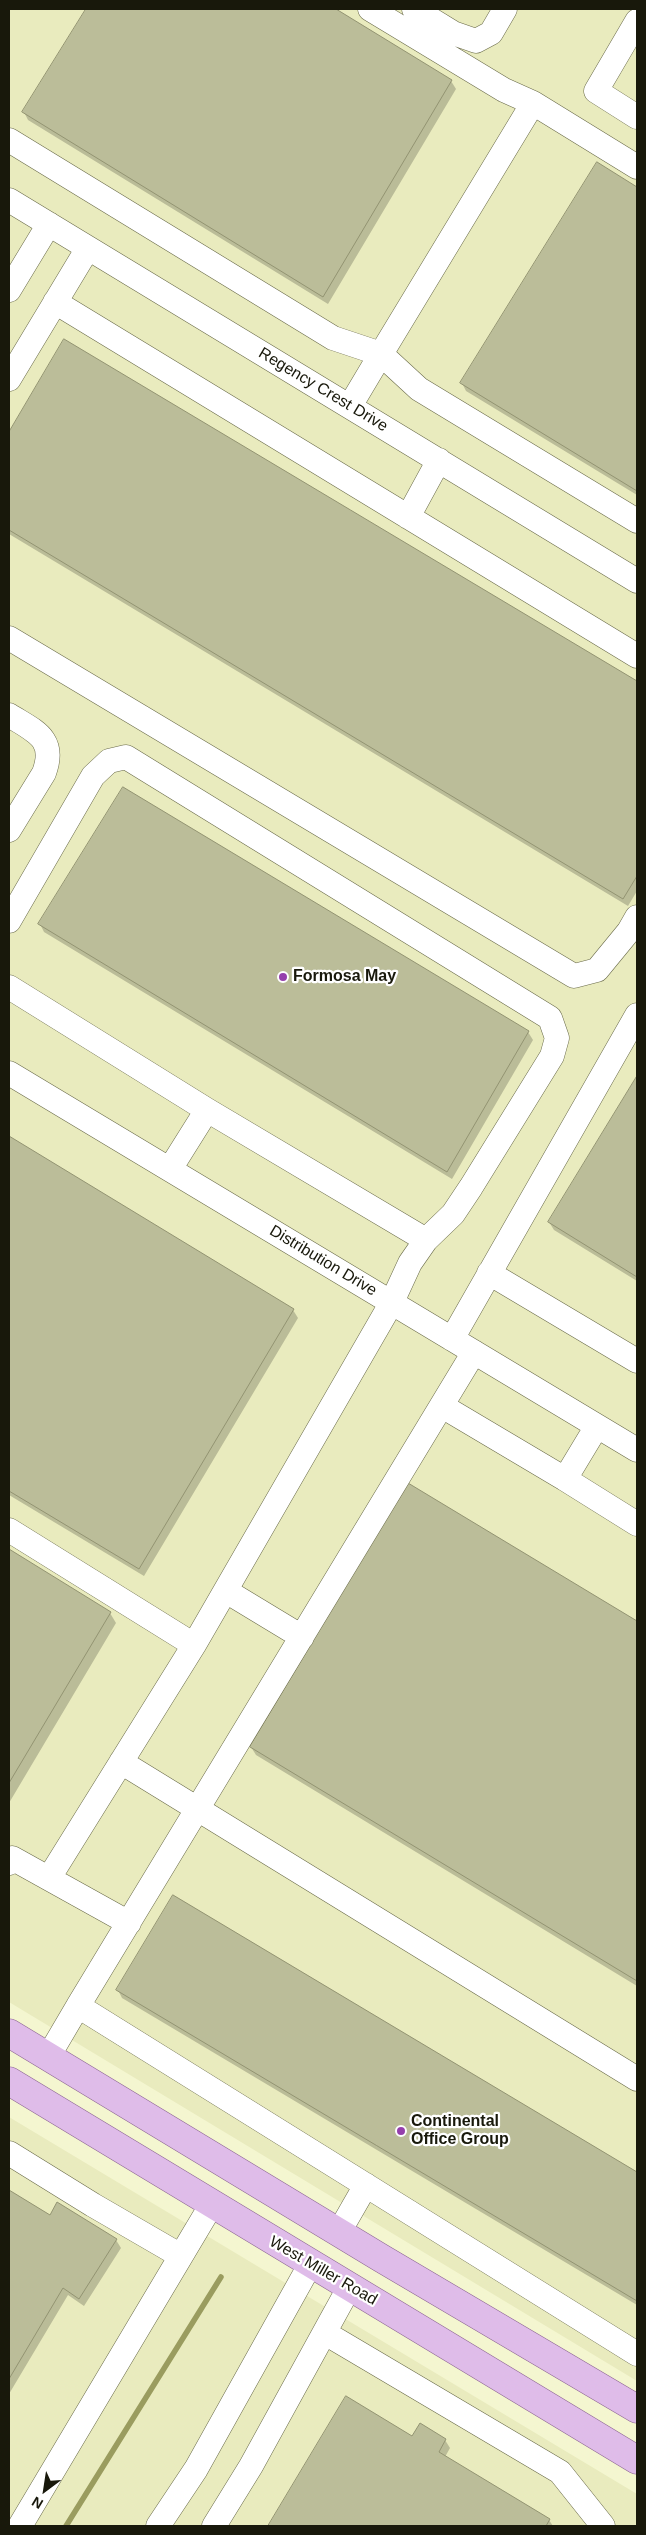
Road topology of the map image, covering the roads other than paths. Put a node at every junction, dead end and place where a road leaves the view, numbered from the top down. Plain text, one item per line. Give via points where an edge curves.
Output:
1 (370, 9) edge
2 (414, 9) edge
3 (505, 9) edge
4 (637, 20) edge
5 (533, 103) junction
6 (637, 116) edge
7 (9, 140) edge
8 (637, 167) edge
9 (9, 200) edge
10 (49, 224) junction
11 (88, 248) junction
12 (9, 290) edge
13 (55, 302) junction
14 (381, 354) junction
15 (9, 379) edge
16 (350, 406) junction
17 (438, 460) junction
18 (408, 517) junction
19 (637, 521) edge
20 (637, 581) edge
21 (9, 638) edge
22 (637, 656) edge
23 (9, 716) edge
24 (9, 830) edge
25 (637, 917) edge
26 (9, 921) edge
27 (9, 988) edge
28 (637, 1015) edge
29 (9, 1073) edge
30 (207, 1110) junction
31 (170, 1169) junction
32 (426, 1240) junction
33 (489, 1273) junction
34 (392, 1302) junction
35 (452, 1339) junction
36 (474, 1352) junction
37 (637, 1361) edge
38 (442, 1406) junction
39 (597, 1426) junction
40 (637, 1450) edge
41 (565, 1479) junction
42 (637, 1524) edge
43 (9, 1530) edge
44 (226, 1591) junction
45 (302, 1637) junction
46 (194, 1645) junction
47 (121, 1762) junction
48 (198, 1809) junction
49 (9, 1863) edge
50 (49, 1878) junction
51 (129, 1922) junction
52 (78, 2006) junction
53 (9, 2033) edge
54 (48, 2057) junction
55 (637, 2079) edge
56 (18, 2087) edge
57 (9, 2153) edge
58 (366, 2185) junction
59 (215, 2207) junction
60 (339, 2232) junction
61 (182, 2256) junction
62 (311, 2263) junction
63 (350, 2286) junction
64 (324, 2333) junction
65 (637, 2354) edge
66 (637, 2409) edge
67 (637, 2460) edge
68 (20, 2526) edge
69 (158, 2526) edge
70 (214, 2526) edge
71 (603, 2526) edge

1 - 5 street via 504,90
2 - 3 street via 453,33 476,41 491,33
4 - 6 street via 596,91
5 - 8 street
5 - 14 street
7 - 14 street via 333,338
9 - 10 street, Regency Crest Drive
10 - 11 street, Regency Crest Drive
10 - 12 street
11 - 13 street
11 - 16 street, Regency Crest Drive
13 - 15 street
13 - 18 street
14 - 16 street
14 - 19 street via 419,390
16 - 17 street, Regency Crest Drive
17 - 18 street
17 - 20 street, Regency Crest Drive
18 - 22 street
21 - 25 street via 574,976 597,970
23 - 24 street via 38,733 46,742 48,762
26 - 32 street via 93,776 109,761 126,757 550,1018 557,1038 552,1056 453,1214
27 - 30 street
28 - 33 street
29 - 31 street, Distribution Drive
30 - 31 street
30 - 32 street
31 - 34 street, Distribution Drive
32 - 34 street via 410,1263
33 - 35 street
33 - 37 street
34 - 35 street, Distribution Drive
34 - 44 street
35 - 36 street, Distribution Drive
36 - 38 street
36 - 39 street, Distribution Drive
38 - 41 street
38 - 45 street
39 - 40 street, Distribution Drive
39 - 41 street
41 - 42 street
43 - 46 street
44 - 45 street
44 - 46 street
45 - 48 street
46 - 47 street
47 - 48 street
47 - 50 street
48 - 51 street
48 - 55 street
49 - 50 street via 12,1858
50 - 51 street
51 - 52 street
52 - 54 street
52 - 58 street
53 - 54 main road
54 - 56 main road
54 - 60 main road
56 - 59 main road, West Miller Road
57 - 61 street
58 - 60 street
58 - 65 street
59 - 61 street via 206,2214
59 - 62 main road, West Miller Road
60 - 62 main road
60 - 66 main road
61 - 68 street
62 - 63 main road, West Miller Road
62 - 69 street via 196,2469
63 - 64 street
63 - 67 main road, West Miller Road
64 - 70 street
64 - 71 street via 560,2472

